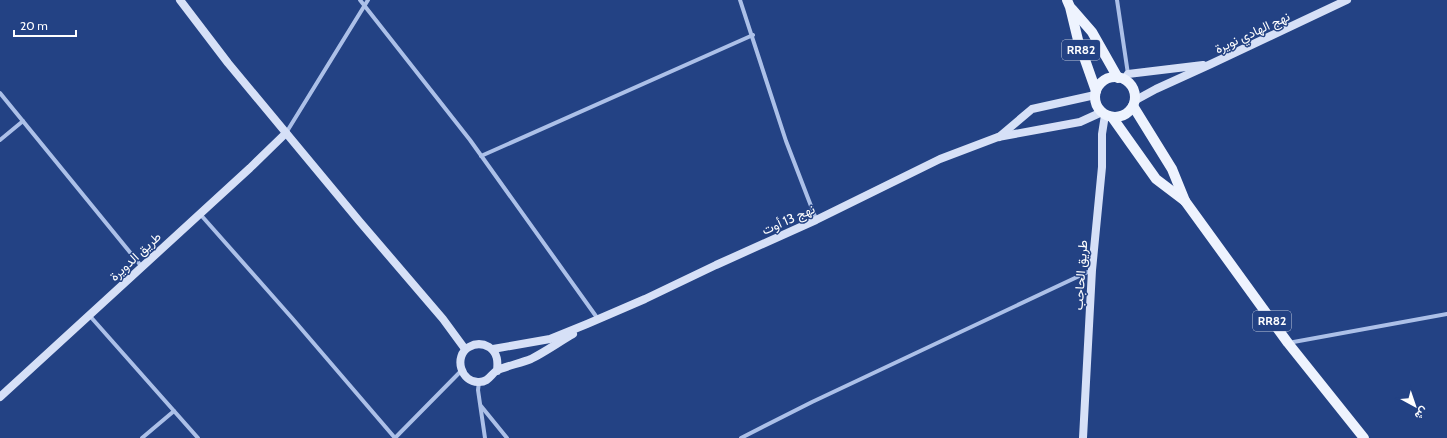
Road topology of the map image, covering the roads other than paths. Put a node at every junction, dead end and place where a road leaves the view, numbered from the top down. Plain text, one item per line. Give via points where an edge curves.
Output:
1 (180, 0) edge
2 (360, 0) edge
3 (368, 0) edge
4 (740, 0) edge
5 (1117, 0) edge
6 (1347, 0) edge
7 (1069, 4) edge
8 (364, 6) junction
9 (753, 36) junction
10 (1212, 64) junction
11 (1123, 77) junction
12 (0, 93) edge
13 (1095, 93) junction
14 (1134, 103) junction
15 (1106, 115) junction
16 (22, 121) junction
17 (286, 133) junction
18 (998, 137) junction
19 (0, 140) edge
20 (481, 156) junction
21 (1184, 201) junction
22 (199, 214) junction
23 (816, 220) junction
24 (142, 266) junction
25 (1092, 270) junction
26 (1447, 314) edge
27 (89, 315) junction
28 (598, 319) junction
29 (587, 324) junction
30 (1288, 343) junction
31 (493, 349) junction
32 (465, 350) junction
33 (461, 371) junction
34 (497, 371) junction
35 (479, 382) junction
36 (0, 397) edge
37 (481, 406) junction
38 (174, 411) junction
39 (142, 438) edge
40 (198, 438) edge
41 (485, 438) edge
42 (507, 438) edge
43 (741, 438) edge
44 (1083, 438) edge
45 (1364, 438) edge

1 - 17 street
2 - 8 street
3 - 8 street
4 - 9 street
5 - 11 street
6 - 10 street, نهج الهادي نويرة
7 - 11 main road, RR82
7 - 13 main road, RR82
8 - 17 street
8 - 20 street
9 - 20 street
9 - 23 street via 786,141
10 - 11 street, نهج الهادي نويرة
10 - 14 street, نهج الهادي نويرة via 1156,89
11 - 13 main road via 1102,82
11 - 14 main road, RR82 via 1132,89
12 - 16 street
13 - 15 main road, RR82 via 1096,105
13 - 18 street, نهج 13 أوت via 1032,109
14 - 15 main road via 1124,115
14 - 21 main road, RR82 via 1172,169
15 - 18 street, نهج 13 أوت
15 - 21 main road, RR82 via 1156,179
15 - 25 street, طريق الحاجب via 1102,134 1102,167
16 - 19 street
16 - 24 street
17 - 22 street, طريق الدويرة
17 - 32 street via 443,319
18 - 23 street, نهج 13 أوت via 940,159
20 - 28 street
21 - 30 main road, RR82
22 - 24 street, طريق الدويرة
22 - 33 street via 396,438
23 - 28 street, نهج 13 أوت
24 - 27 street, طريق الدويرة
25 - 43 street
25 - 44 street, طريق الحاجب
26 - 30 street
27 - 36 street, طريق الدويرة
27 - 38 street
28 - 29 street, نهج 13 أوت
29 - 31 street, نهج 13 أوت via 550,339
29 - 34 street, نهج 13 أوت via 531,359
30 - 45 main road, RR82
31 - 32 street via 484,344 474,344
31 - 34 street via 498,359
32 - 33 street via 460,360
33 - 35 street via 468,379
34 - 35 street via 490,379
35 - 37 street
37 - 41 street
37 - 42 street
38 - 39 street
38 - 40 street

